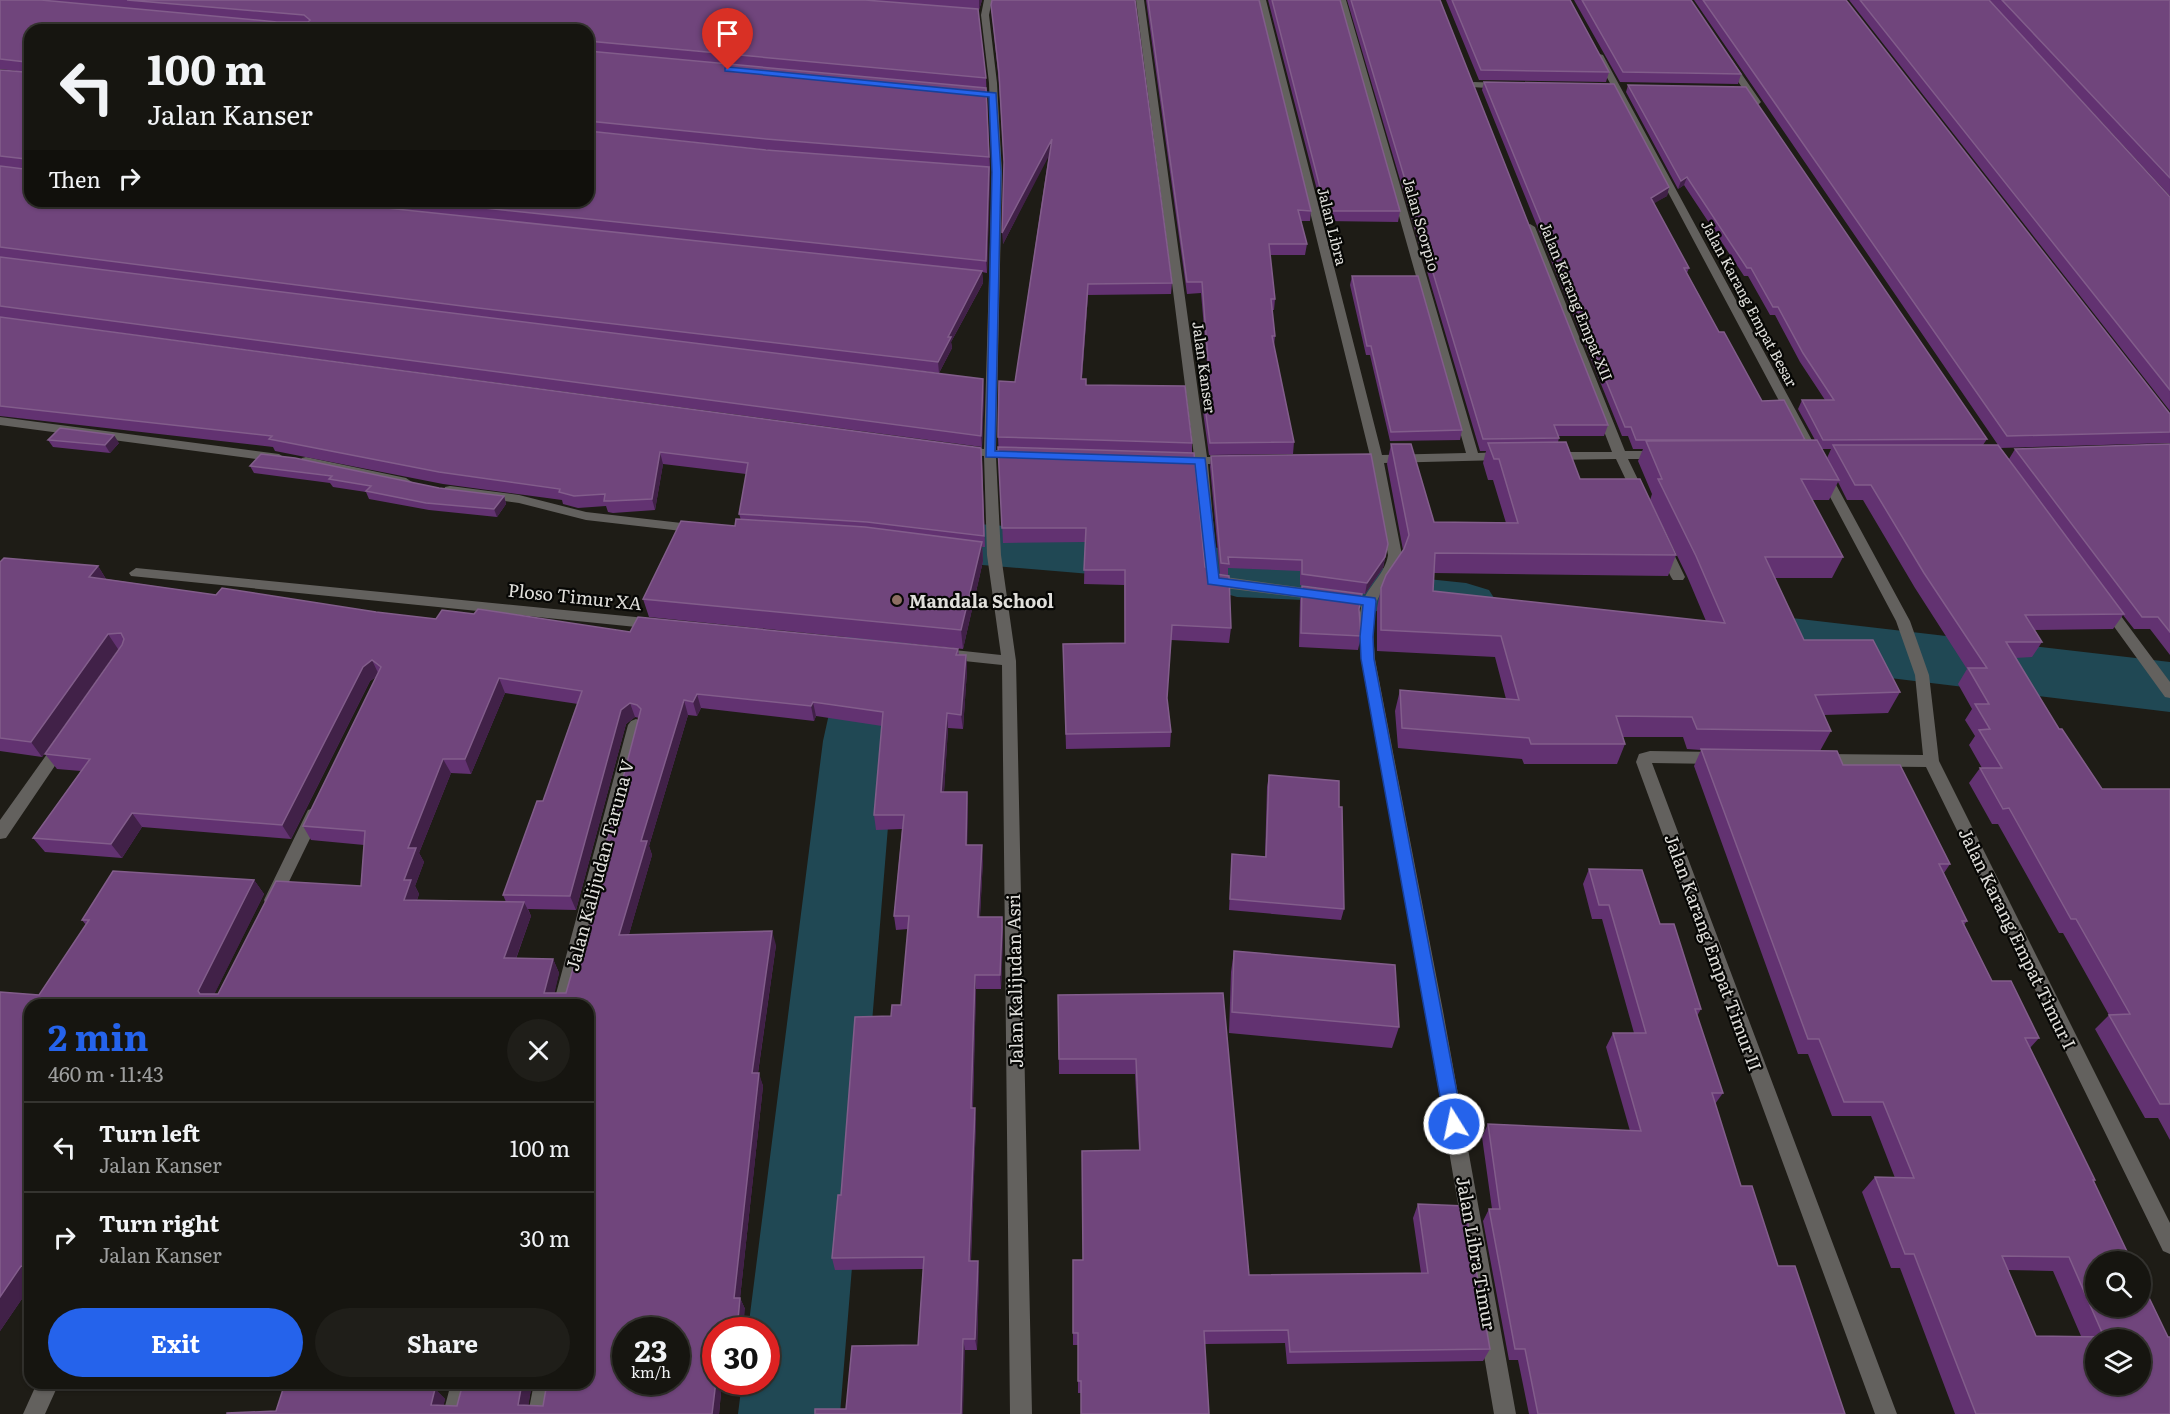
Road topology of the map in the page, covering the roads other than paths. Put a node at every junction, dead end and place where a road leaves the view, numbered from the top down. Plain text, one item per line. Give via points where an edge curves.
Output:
1 (988, 0) edge
2 (1140, 0) edge
3 (1262, 0) edge
4 (1342, 0) edge
5 (1595, 48) edge
6 (1721, 50) edge
7 (1509, 86) edge
8 (1478, 96) edge
9 (1760, 109) edge
10 (1525, 216) edge
11 (0, 421) edge
12 (947, 449) edge
13 (990, 455) junction
14 (1620, 455) junction
15 (1677, 455) edge
16 (1027, 456) edge
17 (1516, 456) edge
18 (1538, 456) edge
19 (1473, 457) junction
20 (1166, 460) edge
21 (1342, 460) edge
22 (1377, 460) junction
23 (1201, 461) junction
24 (1248, 461) edge
25 (1648, 513) edge
26 (709, 530) edge
27 (1658, 535) edge
28 (994, 546) junction
29 (977, 553) edge
30 (136, 573) dead end
31 (1678, 577) edge
32 (1335, 597) edge
33 (2100, 597) edge
34 (1903, 621) joint
35 (667, 626) edge
36 (926, 652) edge
37 (1009, 660) junction
38 (2170, 693) edge
39 (636, 725) edge
40 (72, 729) edge
41 (1732, 758) edge
42 (1802, 759) edge
43 (1931, 761) junction
44 (320, 801) edge
45 (0, 833) edge
46 (262, 919) edge
47 (564, 999) edge
48 (2170, 1244) edge
49 (45, 1389) edge
50 (460, 1389) edge
51 (544, 1389) edge
52 (34, 1414) edge
53 (454, 1414) edge
54 (538, 1414) edge
55 (1021, 1414) edge
56 (1505, 1414) edge
57 (1886, 1414) edge

1 - 13 street, Jalan Kalijudan Asri via 980,15 992,172 987,385
2 - 23 street, Jalan Kanser
3 - 22 street, Jalan Libra
4 - 19 street, Jalan Scorpio
5 - 34 street, Jalan Karang Empat Besar
6 - 9 street via 1741,89
7 - 8 street via 1471,80
10 - 14 street, Jalan Karang Empat XII
11 - 26 street via 299,460 428,486 519,499 586,516
12 - 13 street
13 - 16 street
13 - 28 street, Jalan Kalijudan Asri
14 - 15 street
14 - 18 street
14 - 25 street, Jalan Karang Empat XII
17 - 19 street
19 - 22 street
20 - 23 street
21 - 22 street
22 - 56 street, Jalan Libra Timur via 1395,555 1392,571 1368,598 1368,659
23 - 24 street
23 - 32 street, Jalan Kanser via 1211,579
27 - 31 street
28 - 29 street
28 - 37 street, Jalan Kalijudan Asri
30 - 35 street, Ploso Timur XA
33 - 38 street
34 - 43 street, Jalan Karang Empat Timur I via 1922,675
36 - 37 street
37 - 55 street, Jalan Kalijudan Asri
39 - 47 street, Jalan Kalijudan Taruna V
40 - 45 street
41 - 57 street, Jalan Karang Empat Timur II via 1650,757 1644,758 1644,762
42 - 43 street
43 - 48 street, Jalan Karang Empat Timur I
44 - 46 street
49 - 52 street
50 - 53 street
51 - 54 street

